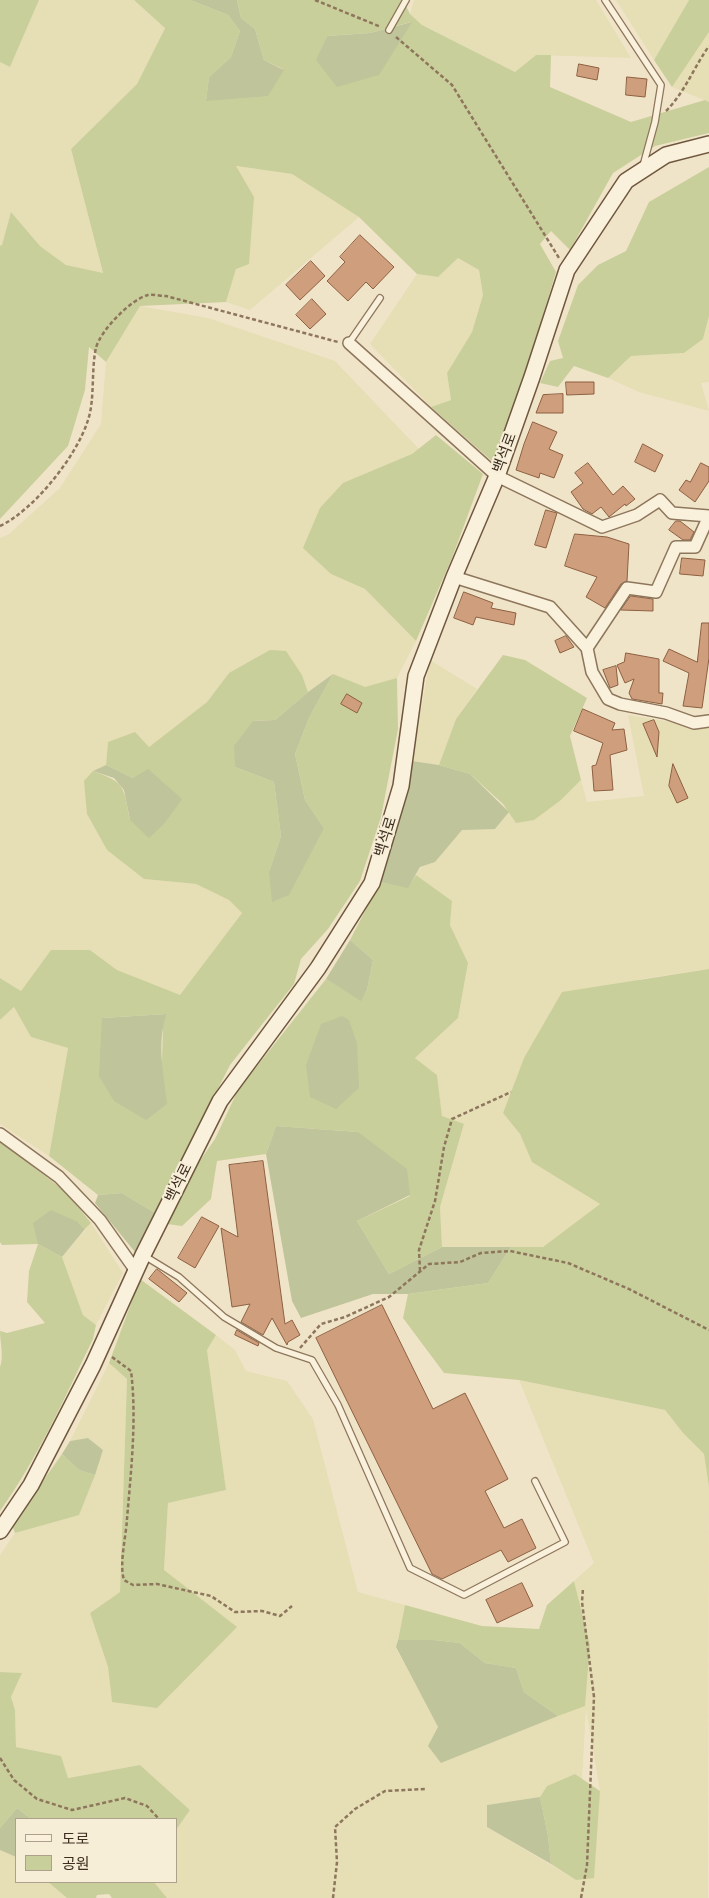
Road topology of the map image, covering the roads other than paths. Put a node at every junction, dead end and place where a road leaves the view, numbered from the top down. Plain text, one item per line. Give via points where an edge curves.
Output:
1 (406, 0) edge
2 (605, 0) edge
3 (389, 30) road end
4 (709, 144) edge
5 (642, 170) junction
6 (380, 298) dead end
7 (349, 343) joint
8 (498, 476) junction
9 (709, 516) edge
10 (454, 577) junction
11 (587, 648) junction
12 (709, 721) edge
13 (0, 1134) edge
14 (143, 1255) junction
15 (136, 1271) junction
16 (535, 1482) dead end
17 (0, 1531) edge

1 - 3 lane
2 - 5 lane via 661,86
4 - 5 street, 백석로 via 666,155
5 - 8 street, 백석로 via 626,181 567,270
6 - 7 lane
7 - 8 street
8 - 9 street via 602,527 638,515 660,500 672,513
8 - 10 street, 백석로
9 - 11 street via 695,547 676,547 656,592 627,588
10 - 11 street via 550,607
10 - 14 street, 백석로 via 416,676 401,786 372,883 318,968 220,1101
11 - 12 street via 592,672 608,699 694,723
13 - 15 street via 59,1177 100,1220
14 - 15 street, 백석로
14 - 16 lane via 179,1277 224,1317 276,1348 312,1360 338,1405 410,1568 464,1595 565,1542
15 - 17 street, 백석로 via 31,1485

